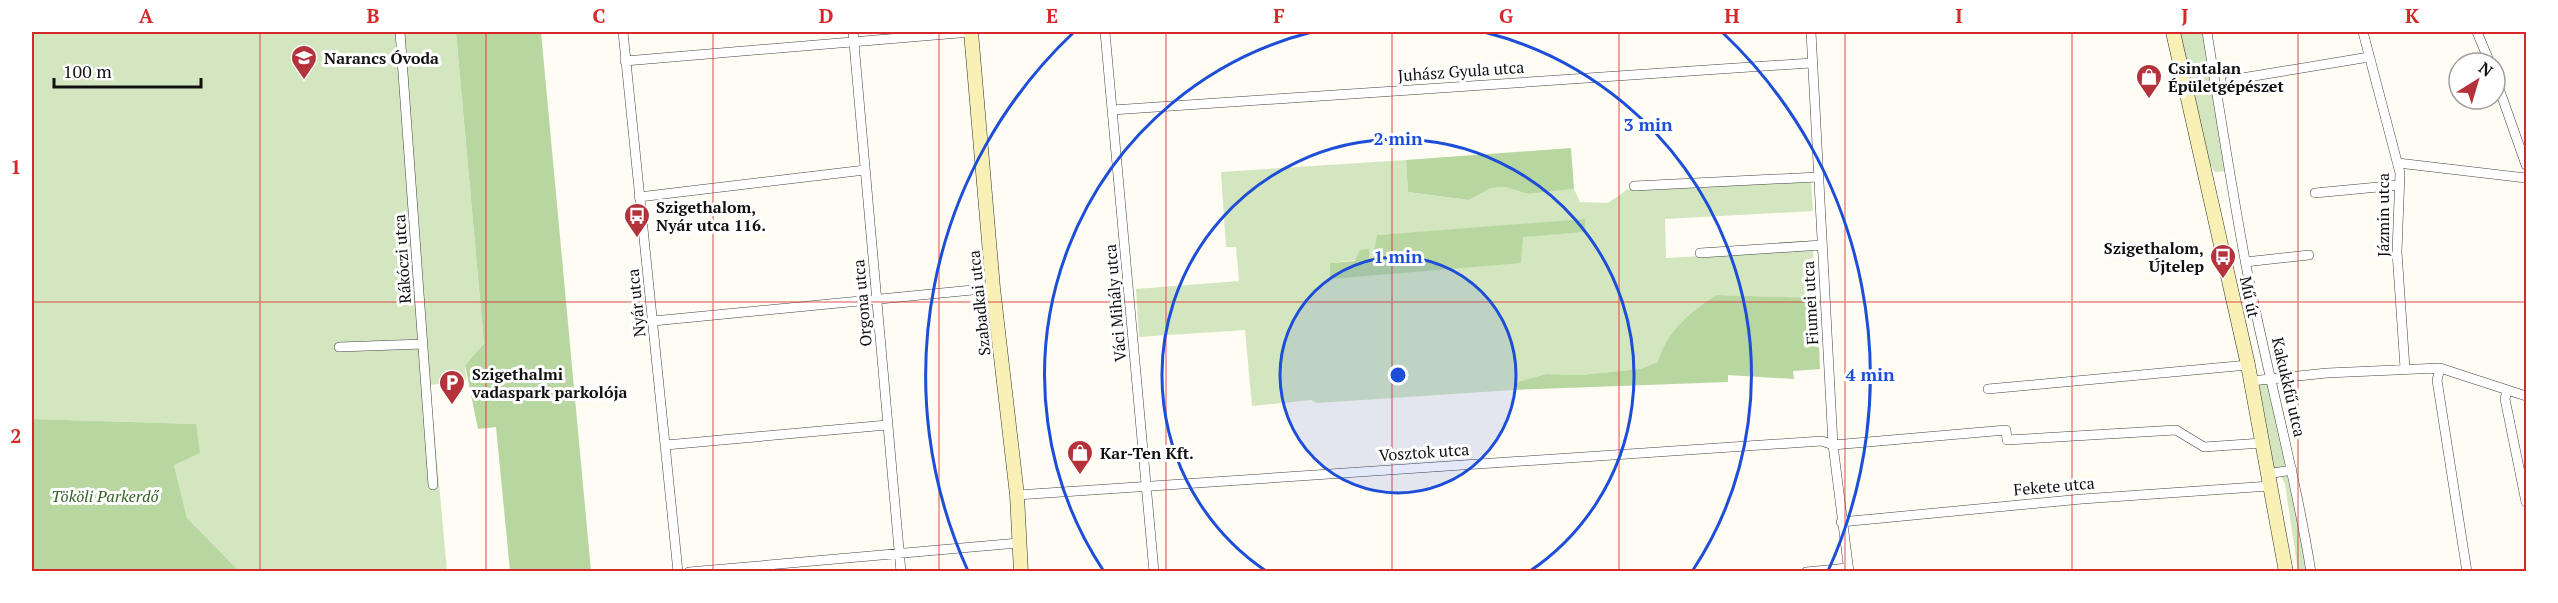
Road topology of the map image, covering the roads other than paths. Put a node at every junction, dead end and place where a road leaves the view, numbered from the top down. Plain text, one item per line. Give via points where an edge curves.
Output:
1 (400, 32) edge
2 (623, 32) edge
3 (971, 32) edge
4 (1105, 32) edge
5 (1811, 32) edge
6 (2173, 32) edge
7 (2207, 32) edge
8 (2363, 32) edge
9 (2477, 32) edge
10 (854, 37) edge
11 (2485, 51) edge
12 (2369, 57) junction
13 (625, 61) junction
14 (1811, 63) junction
15 (2230, 80) dead end
16 (1112, 110) junction
17 (2507, 111) edge
18 (2398, 163) junction
19 (2526, 165) edge
20 (865, 170) junction
21 (1818, 177) junction
22 (2526, 178) edge
23 (2399, 185) junction
24 (1634, 186) dead end
25 (2315, 193) dead end
26 (639, 196) junction
27 (1821, 245) junction
28 (1700, 253) dead end
29 (2309, 255) dead end
30 (2245, 262) junction
31 (993, 288) junction
32 (877, 299) junction
33 (653, 321) junction
34 (423, 344) junction
35 (339, 347) dead end
36 (2248, 365) junction
37 (2405, 368) junction
38 (2440, 368) junction
39 (2272, 378) junction
40 (2251, 381) junction
41 (1988, 389) dead end
42 (2506, 390) junction
43 (2526, 396) edge
44 (887, 424) junction
45 (2262, 443) junction
46 (666, 445) junction
47 (1833, 445) junction
48 (2292, 470) junction
49 (2269, 480) junction
50 (433, 485) dead end
51 (1146, 485) junction
52 (1017, 495) junction
53 (2526, 502) edge
54 (1841, 522) junction
55 (1019, 543) junction
56 (899, 552) junction
57 (1848, 570) edge
58 (678, 572) edge
59 (689, 572) edge
60 (901, 572) edge
61 (1021, 572) edge
62 (1154, 572) edge
63 (1806, 572) edge
64 (2286, 572) edge
65 (2311, 572) edge
66 (2467, 572) edge

1 - 34 street, Rákóczi utca
2 - 13 street, Nyár utca
3 - 10 street
3 - 31 street, Szabadkai utca
4 - 16 street, Váci Mihály utca
5 - 14 street, Fiumei utca
6 - 36 street, Mű út
7 - 30 street, Kakukkfű utca
8 - 12 street, Jázmin utca
9 - 11 street
10 - 13 street
10 - 20 street, Orgona utca
12 - 15 street
12 - 18 street, Jázmin utca
13 - 26 street, Nyár utca
14 - 16 street, Juhász Gyula utca
14 - 21 street, Fiumei utca
16 - 51 street, Váci Mihály utca
17 - 19 street
18 - 22 street
18 - 23 street, Jázmin utca
20 - 26 street
20 - 32 street, Orgona utca
21 - 24 street
21 - 27 street, Fiumei utca
23 - 25 street
23 - 37 street, Jázmin utca via 2397,252
26 - 33 street, Nyár utca
27 - 28 street
27 - 47 street, Fiumei utca
29 - 30 street
30 - 39 street, Kakukkfű utca
31 - 32 street
31 - 52 street, Szabadkai utca
32 - 33 street
32 - 44 street, Orgona utca
33 - 46 street, Nyár utca
34 - 35 street
34 - 50 street, Rákóczi utca
36 - 40 street, Mű út
36 - 41 street
37 - 38 street
37 - 39 street
38 - 42 street
38 - 66 street via 2437,380
39 - 40 street
39 - 48 street, Kakukkfű utca
40 - 45 street, Mű út
42 - 43 street
42 - 53 street
44 - 46 street
44 - 56 street, Orgona utca
45 - 47 street, Vosztok utca via 2205,447 2176,430 2007,440 2006,430
45 - 49 street, Mű út
46 - 58 street, Nyár utca
47 - 51 street, Vosztok utca via 1822,441
47 - 54 street, Fiumei utca
48 - 49 street, Fekete utca
48 - 65 street, Kakukkfű utca
49 - 54 street, Fekete utca
49 - 64 street, Mű út
51 - 52 street, Vosztok utca
51 - 62 street, Váci Mihály utca
52 - 55 street, Szabadkai utca
54 - 57 street, Fiumei utca
55 - 56 street
55 - 61 street, Szabadkai utca
56 - 59 street
56 - 60 street, Orgona utca
57 - 63 street

